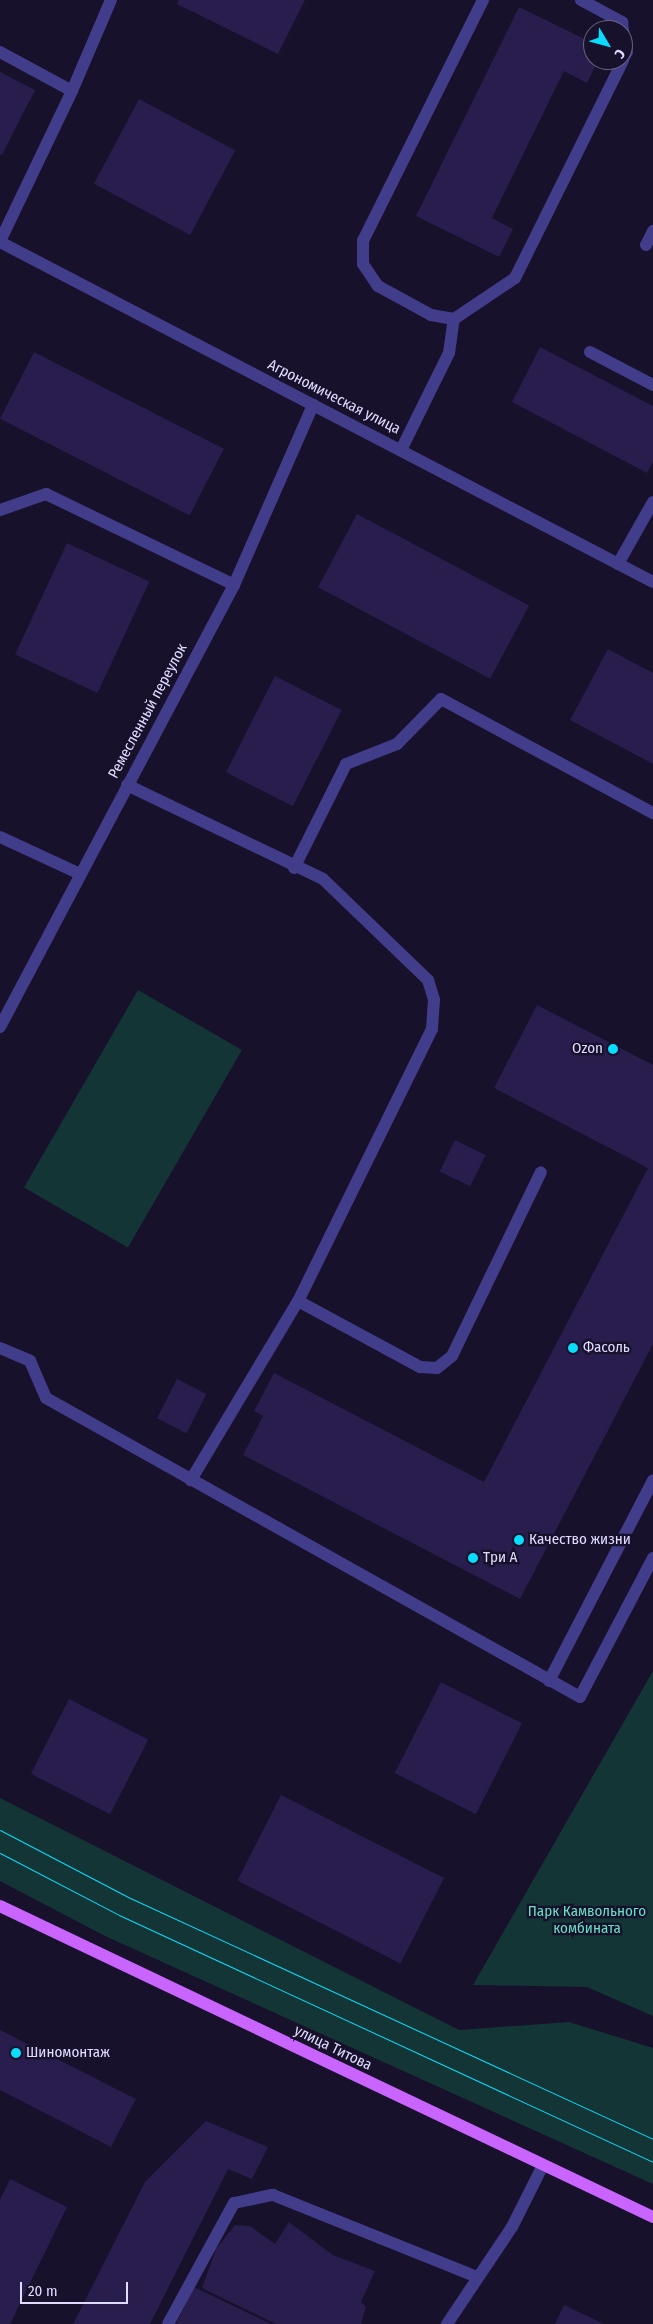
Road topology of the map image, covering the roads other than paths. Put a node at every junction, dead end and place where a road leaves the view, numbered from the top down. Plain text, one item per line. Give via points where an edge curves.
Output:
1 (110, 0) edge
2 (483, 0) edge
3 (581, 0) edge
4 (618, 20) edge
5 (0, 52) edge
6 (618, 70) edge
7 (72, 91) junction
8 (653, 231) edge
9 (0, 242) edge
10 (646, 245) dead end
11 (454, 319) junction
12 (590, 352) dead end
13 (653, 385) edge
14 (313, 405) junction
15 (401, 450) junction
16 (653, 502) edge
17 (0, 510) edge
18 (618, 564) junction
19 (653, 582) edge
20 (234, 585) junction
21 (127, 785) junction
22 (653, 813) edge
23 (0, 837) edge
24 (294, 868) junction
25 (80, 874) junction
26 (0, 1027) edge
27 (541, 1172) dead end
28 (298, 1301) junction
29 (0, 1348) edge
30 (191, 1480) junction
31 (653, 1480) edge
32 (653, 1558) edge
33 (550, 1681) junction
34 (0, 1906) edge
35 (542, 2166) junction
36 (653, 2217) edge
37 (477, 2277) junction
38 (168, 2324) edge
39 (447, 2324) edge

1 - 7 street
2 - 11 street via 363,241 364,264 378,286 431,315
3 - 4 street
5 - 7 street
6 - 11 street via 515,278
7 - 9 street
8 - 10 street
9 - 14 street, Агрономическая улица
11 - 15 street via 449,353
12 - 13 street
14 - 15 street, Агрономическая улица
14 - 20 street, Ремесленный переулок
15 - 18 street, Агрономическая улица
16 - 18 street
17 - 20 street via 46,494
18 - 19 street, Агрономическая улица
20 - 21 street, Ремесленный переулок
21 - 24 street
21 - 25 street, Ремесленный переулок
22 - 24 street via 441,699 397,744 346,764
23 - 25 street
24 - 28 street via 323,879 428,980 434,1000 432,1030
25 - 26 street, Ремесленный переулок
27 - 28 street via 452,1356 436,1368 403,1358
28 - 30 street
29 - 30 street via 30,1361 46,1398
30 - 33 street
31 - 33 street
32 - 33 street via 580,1697
34 - 35 main road, улица Титова
35 - 36 main road, улица Титова
35 - 37 street via 512,2227
37 - 38 street via 273,2194 234,2202
37 - 39 street

